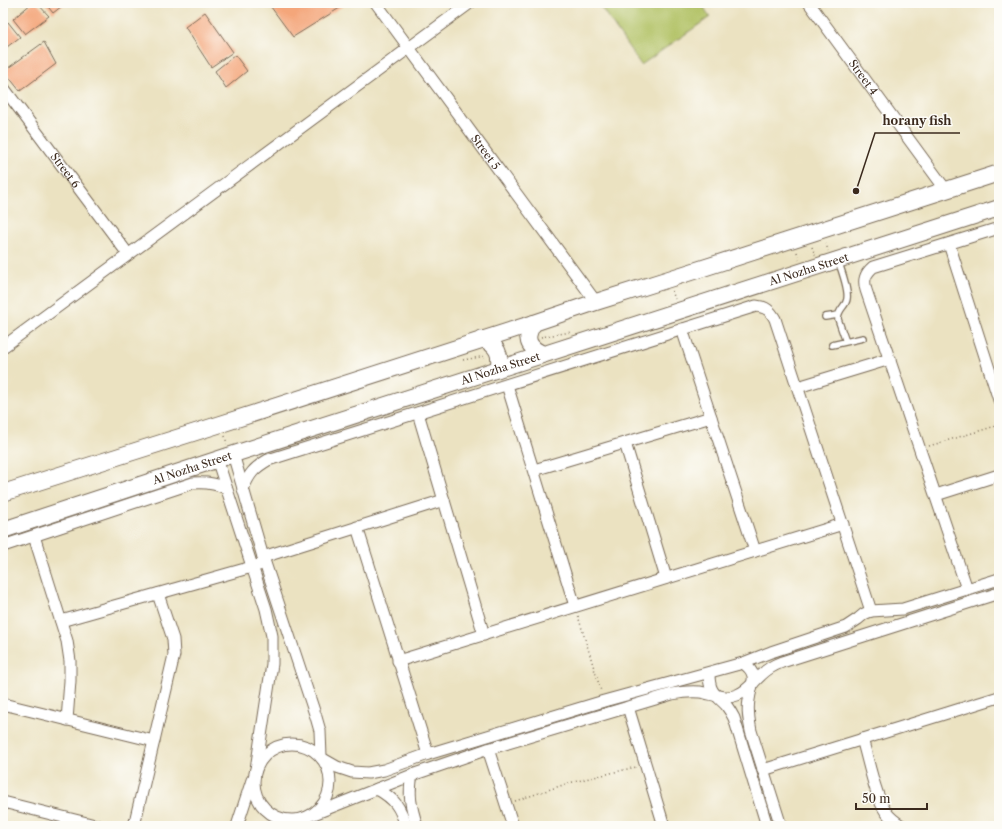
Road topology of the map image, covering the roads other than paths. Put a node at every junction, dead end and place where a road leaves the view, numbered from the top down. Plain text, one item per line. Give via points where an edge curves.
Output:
1 (376, 3) edge
2 (470, 3) edge
3 (809, 3) edge
4 (409, 48) junction
5 (3, 87) edge
6 (999, 173) edge
7 (946, 190) junction
8 (999, 208) edge
9 (999, 228) edge
10 (949, 244) junction
11 (128, 254) junction
12 (834, 256) junction
13 (596, 302) junction
14 (838, 315) junction
15 (825, 317) dead end
16 (536, 329) junction
17 (682, 329) junction
18 (863, 338) dead end
19 (484, 340) junction
20 (846, 342) junction
21 (832, 345) dead end
22 (3, 347) edge
23 (544, 354) junction
24 (890, 359) junction
25 (498, 369) junction
26 (507, 385) junction
27 (798, 387) junction
28 (999, 400) edge
29 (418, 413) junction
30 (711, 417) junction
31 (625, 443) junction
32 (227, 456) junction
33 (534, 470) junction
34 (999, 475) edge
35 (226, 488) junction
36 (243, 489) junction
37 (3, 493) edge
38 (936, 495) junction
39 (444, 500) junction
40 (843, 524) junction
41 (357, 527) junction
42 (3, 530) edge
43 (34, 536) junction
44 (3, 546) edge
45 (755, 551) junction
46 (264, 560) junction
47 (252, 567) junction
48 (666, 578) junction
49 (999, 579) edge
50 (967, 589) junction
51 (999, 593) edge
52 (158, 594) junction
53 (576, 606) junction
54 (871, 610) junction
55 (887, 611) junction
56 (858, 620) junction
57 (61, 621) junction
58 (890, 627) junction
59 (484, 635) junction
60 (865, 635) junction
61 (398, 661) junction
62 (742, 663) junction
63 (709, 673) junction
64 (753, 683) junction
65 (715, 696) junction
66 (999, 697) edge
67 (3, 704) edge
68 (628, 707) junction
69 (67, 720) junction
70 (862, 739) junction
71 (154, 741) junction
72 (488, 749) junction
73 (428, 754) junction
74 (322, 758) junction
75 (763, 770) junction
76 (254, 772) junction
77 (412, 775) junction
78 (377, 789) junction
79 (3, 802) edge
80 (314, 814) junction
81 (289, 823) edge
82 (99, 826) edge
83 (134, 826) edge
84 (237, 826) edge
85 (406, 826) edge
86 (418, 826) edge
87 (513, 826) edge
88 (664, 826) edge
89 (767, 826) edge
90 (781, 826) edge
91 (902, 826) edge

1 - 4 street, Street 5
2 - 4 street
3 - 7 street, Street 4
4 - 11 street
4 - 13 street, Street 5
5 - 11 street, Street 6
6 - 7 main road
7 - 13 main road
8 - 12 main road, Al Nozha Street
9 - 10 street
10 - 24 street via 873,267 868,271 864,284
10 - 28 street
11 - 22 street
12 - 14 lane via 848,294
12 - 23 main road, Al Nozha Street via 678,312
13 - 16 main road
14 - 15 lane
14 - 20 lane
16 - 19 main road
16 - 23 main road via 529,330 530,346
17 - 26 street
17 - 27 street via 756,306 764,307 775,319
17 - 30 street
18 - 20 lane
19 - 25 main road via 496,347 500,362
19 - 37 main road
20 - 21 lane
23 - 25 main road, Al Nozha Street
24 - 27 street
24 - 38 street
25 - 32 main road, Al Nozha Street
26 - 29 street
26 - 33 street
27 - 40 street
29 - 36 street via 268,460 256,467
29 - 39 street
30 - 31 street
30 - 45 street
31 - 33 street
31 - 48 street
32 - 35 street
32 - 36 street
32 - 42 main road, Al Nozha Street
33 - 53 street
34 - 38 street
35 - 43 street via 216,483 193,483
35 - 47 street
36 - 46 street
38 - 50 street
39 - 41 street
39 - 59 street
40 - 45 street
40 - 54 street
41 - 46 street
41 - 61 street
43 - 44 street
43 - 57 street
45 - 48 street
46 - 47 street
46 - 74 street via 320,730
47 - 52 street
47 - 76 street via 272,636 272,664
48 - 53 street
49 - 50 street
50 - 55 street via 902,609
51 - 58 street
52 - 57 street
52 - 71 street via 173,640 174,655
53 - 59 street
54 - 55 street
54 - 56 street
55 - 58 street via 892,618
56 - 60 street
56 - 62 street via 846,627
57 - 69 street via 70,661
58 - 60 street
59 - 61 street
60 - 64 street via 782,662 766,670
61 - 73 street
62 - 63 street
62 - 64 street via 751,671
63 - 65 street via 711,689
63 - 73 street via 604,700
64 - 65 street via 746,691 736,696
64 - 75 street via 748,715
65 - 68 street via 686,691
65 - 89 street via 734,718
66 - 70 street
67 - 69 street
68 - 72 street
68 - 88 street
69 - 71 street
70 - 75 street
70 - 91 street via 879,800 885,811
71 - 83 street
72 - 77 street
72 - 87 street
73 - 74 street via 368,773 352,772
74 - 76 street via 299,744 285,744 273,748 262,757
74 - 80 street via 330,782 323,805
75 - 90 street
76 - 81 street via 254,790 258,802 268,812
76 - 84 street
77 - 78 street
77 - 86 street via 409,798
78 - 80 street
78 - 85 street via 396,803
79 - 82 street
80 - 81 street

